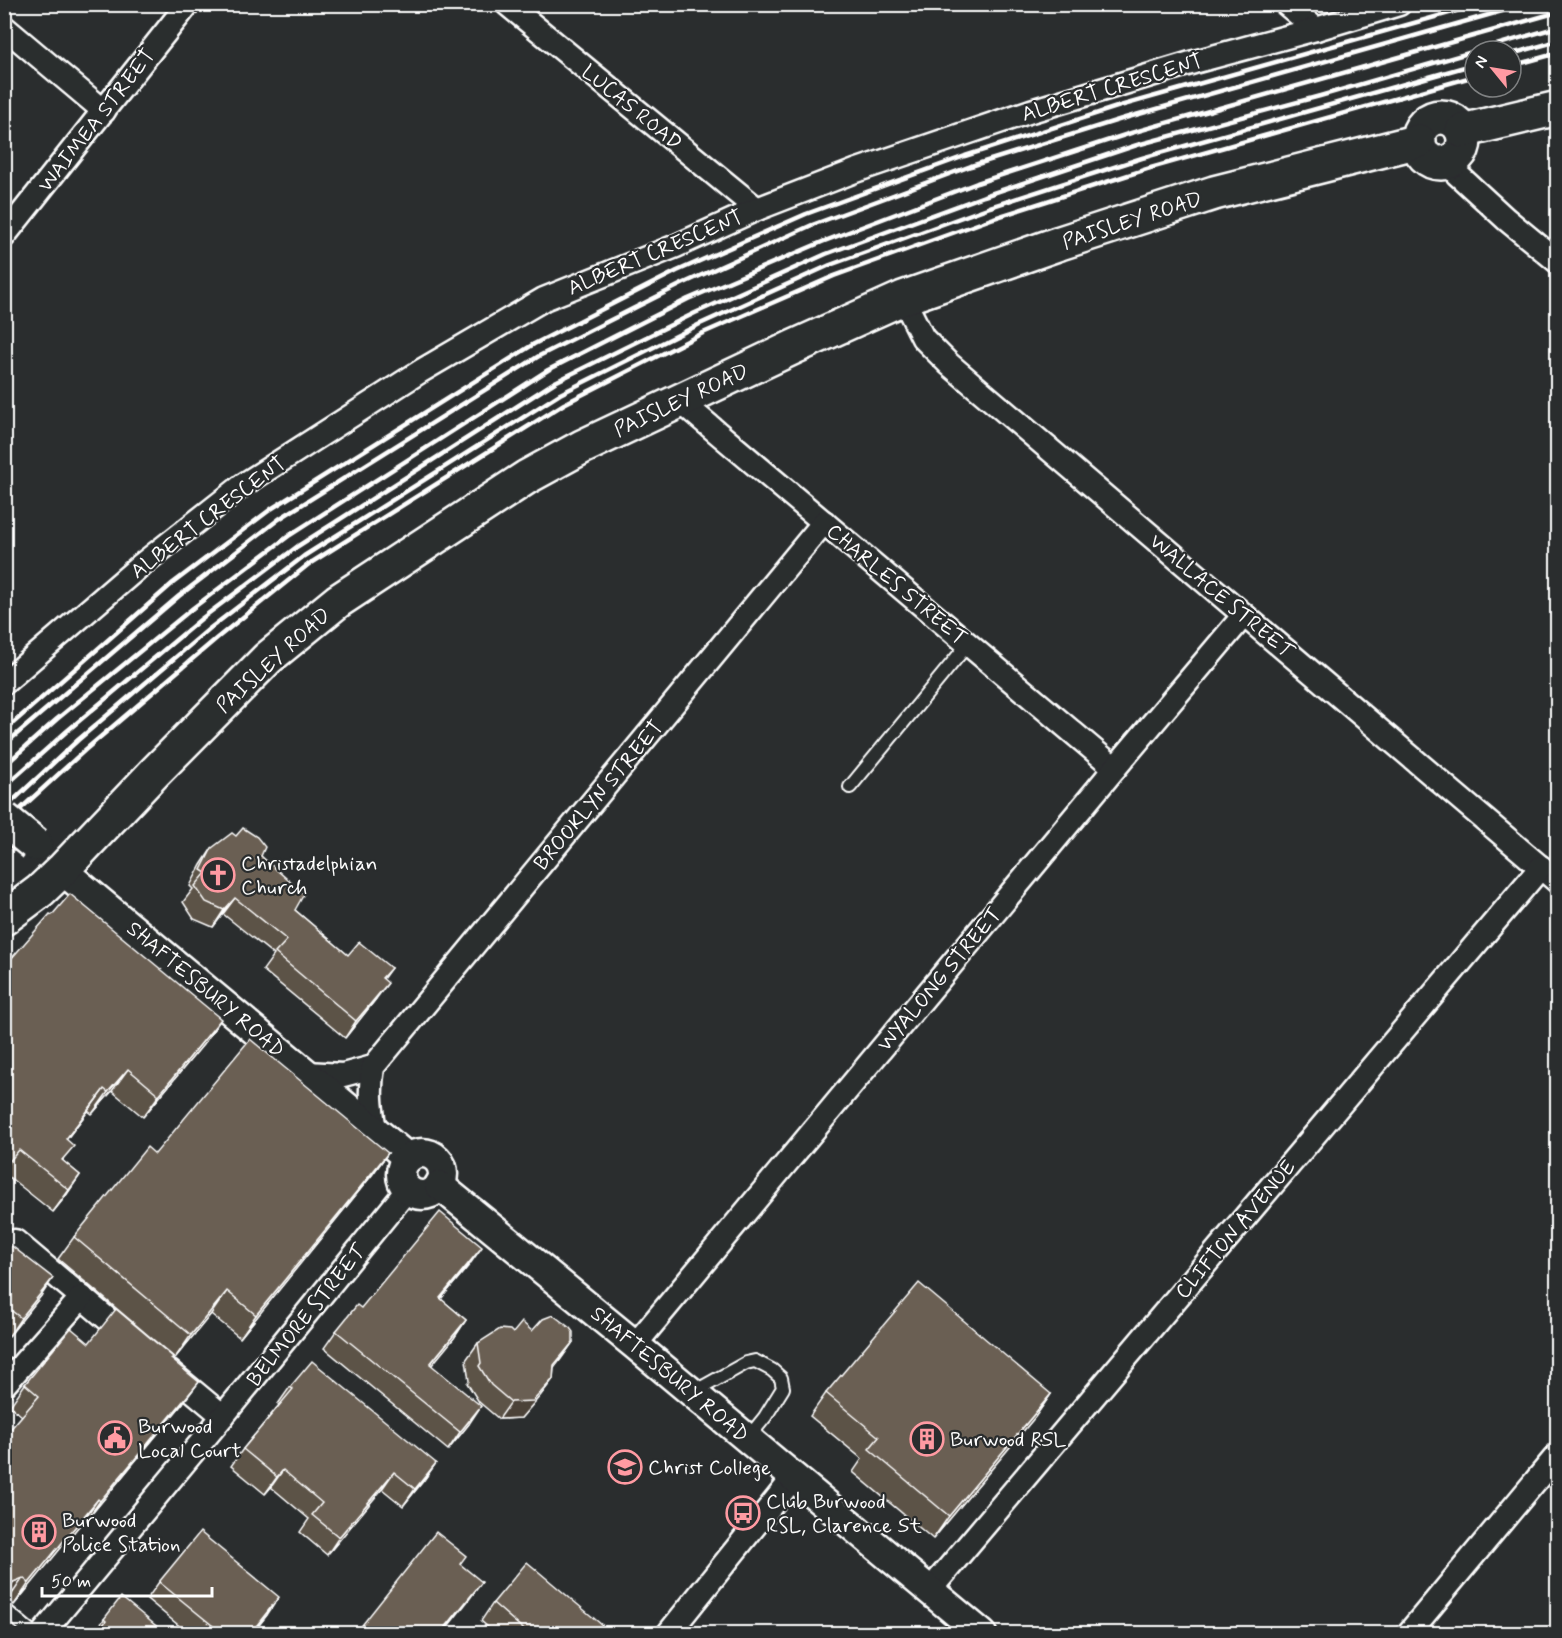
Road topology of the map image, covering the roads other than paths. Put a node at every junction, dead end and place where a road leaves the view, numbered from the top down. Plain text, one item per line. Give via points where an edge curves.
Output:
1 (188, 4) edge
2 (507, 4) edge
3 (1286, 4) edge
4 (1399, 4) edge
5 (4, 27) edge
6 (1316, 29) junction
7 (1557, 108) edge
8 (104, 111) junction
9 (1462, 131) junction
10 (1419, 141) junction
11 (1449, 161) junction
12 (757, 209) junction
13 (4, 236) edge
14 (1557, 262) edge
15 (903, 298) junction
16 (680, 401) junction
17 (824, 522) junction
18 (1244, 615) junction
19 (968, 644) junction
20 (4, 683) edge
21 (1114, 768) junction
22 (850, 787) dead end
23 (4, 819) edge
24 (62, 870) junction
25 (1549, 874) edge
26 (4, 918) edge
27 (373, 1067) junction
28 (306, 1073) junction
29 (375, 1130) junction
30 (408, 1158) junction
31 (439, 1185) junction
32 (408, 1189) junction
33 (15, 1241) dead end
34 (81, 1297) junction
35 (635, 1345) junction
36 (4, 1385) edge
37 (693, 1393) junction
38 (223, 1416) junction
39 (747, 1438) junction
40 (1557, 1454) edge
41 (794, 1477) junction
42 (930, 1590) junction
43 (4, 1609) edge
44 (34, 1634) edge
45 (42, 1634) edge
46 (668, 1634) edge
47 (982, 1634) edge
48 (1408, 1634) edge

1 - 8 street, WAIMEA STREET
2 - 12 street, LUCAS ROAD
3 - 6 street
4 - 6 street, ALBERT CRESCENT
5 - 8 street
6 - 12 street, ALBERT CRESCENT via 1031,111
7 - 9 main road
8 - 13 street, WAIMEA STREET
9 - 10 main road via 1453,120 1433,119 1422,128
9 - 11 main road via 1464,145 1456,158
10 - 11 main road via 1420,149 1432,161
10 - 15 main road, PAISLEY ROAD via 1214,193
11 - 14 street via 1457,174
12 - 20 street, ALBERT CRESCENT via 544,299 421,371 243,485 140,566
15 - 16 main road, PAISLEY ROAD
15 - 18 street, WALLACE STREET via 923,338 949,364
16 - 17 street, CHARLES STREET
16 - 24 main road, PAISLEY ROAD via 527,477 338,601 268,658
17 - 19 street, CHARLES STREET
17 - 27 street, BROOKLYN STREET
18 - 21 street, WYALONG STREET
18 - 25 street, WALLACE STREET
19 - 21 street, CHARLES STREET
19 - 22 lane
21 - 35 street, WYALONG STREET
23 - 24 main road, SHAFTESBURY ROAD, bridge
24 - 26 main road, PAISLEY ROAD
24 - 28 street, SHAFTESBURY ROAD
25 - 42 street, CLIFTON AVENUE
27 - 28 street via 343,1075
27 - 29 street via 370,1101
28 - 29 street, SHAFTESBURY ROAD
29 - 30 street, SHAFTESBURY ROAD
30 - 31 street via 424,1153 436,1158 442,1169
30 - 32 street via 401,1176
31 - 32 street via 428,1194
31 - 35 street, SHAFTESBURY ROAD
32 - 38 street, BELMORE STREET
33 - 34 street
34 - 36 street
34 - 38 street
35 - 37 street, SHAFTESBURY ROAD
37 - 39 street, SHAFTESBURY ROAD
37 - 39 lane via 755,1361 772,1370 781,1378 783,1388
38 - 45 street, BELMORE STREET
39 - 41 street, SHAFTESBURY ROAD
40 - 48 street
41 - 42 street, SHAFTESBURY ROAD
41 - 46 street
42 - 47 street, SHAFTESBURY ROAD
43 - 44 lane

